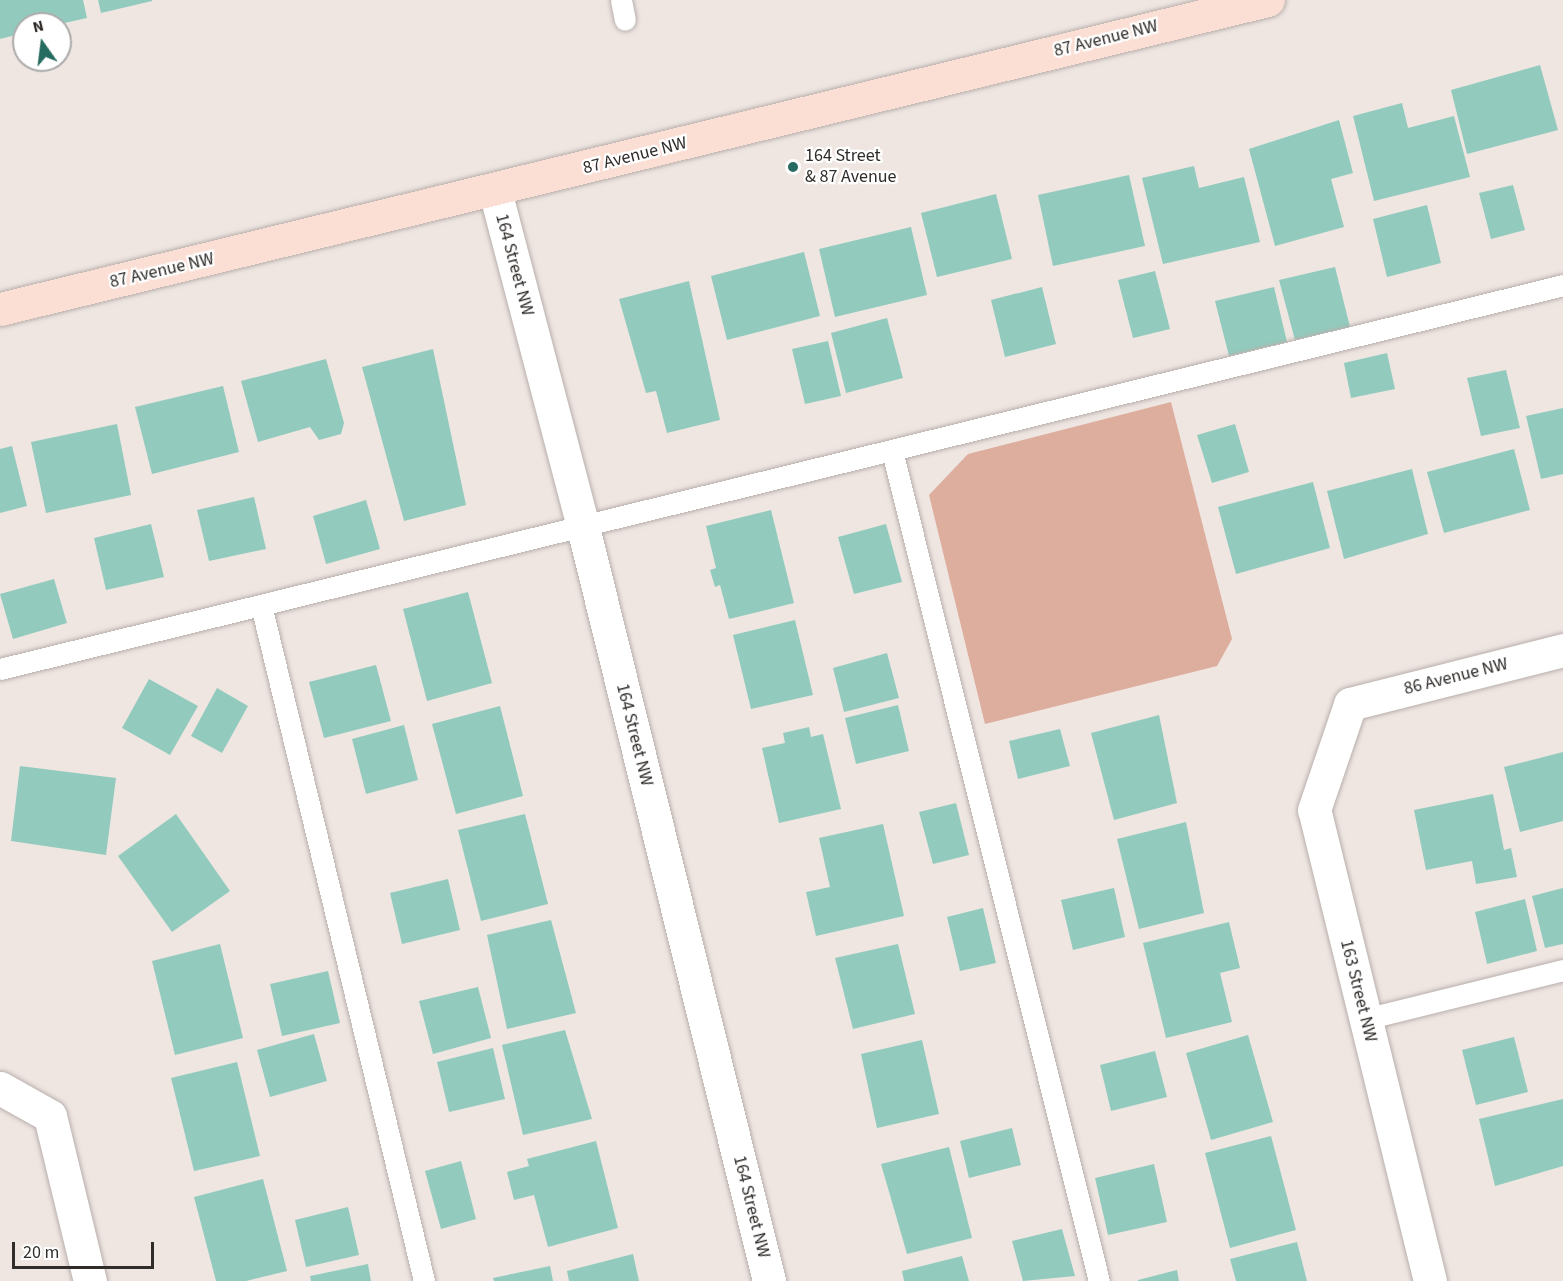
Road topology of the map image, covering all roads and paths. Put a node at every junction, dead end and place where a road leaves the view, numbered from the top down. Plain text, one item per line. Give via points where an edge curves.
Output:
1 (1268, 0) edge
2 (495, 191) junction
3 (1563, 285) edge
4 (0, 309) edge
5 (892, 451) junction
6 (583, 527) junction
7 (261, 605) junction
8 (1563, 650) edge
9 (0, 669) edge
10 (1350, 704) joint
11 (1563, 970) edge
12 (1365, 1019) junction
13 (0, 1088) edge
14 (90, 1281) edge
15 (424, 1281) edge
16 (769, 1281) edge
17 (1099, 1281) edge
18 (1430, 1281) edge

1 - 2 main road, 87 Avenue NW
2 - 4 main road, 87 Avenue NW
2 - 6 street, 164 Street NW
3 - 5 lane
5 - 6 lane
5 - 17 lane
6 - 7 lane
6 - 16 street, 164 Street NW
7 - 9 lane
7 - 15 lane
8 - 10 street, 86 Avenue NW
10 - 12 street, 163 Street NW via 1314,810
11 - 12 lane
12 - 18 street, 163 Street NW
13 - 14 street via 50,1116

